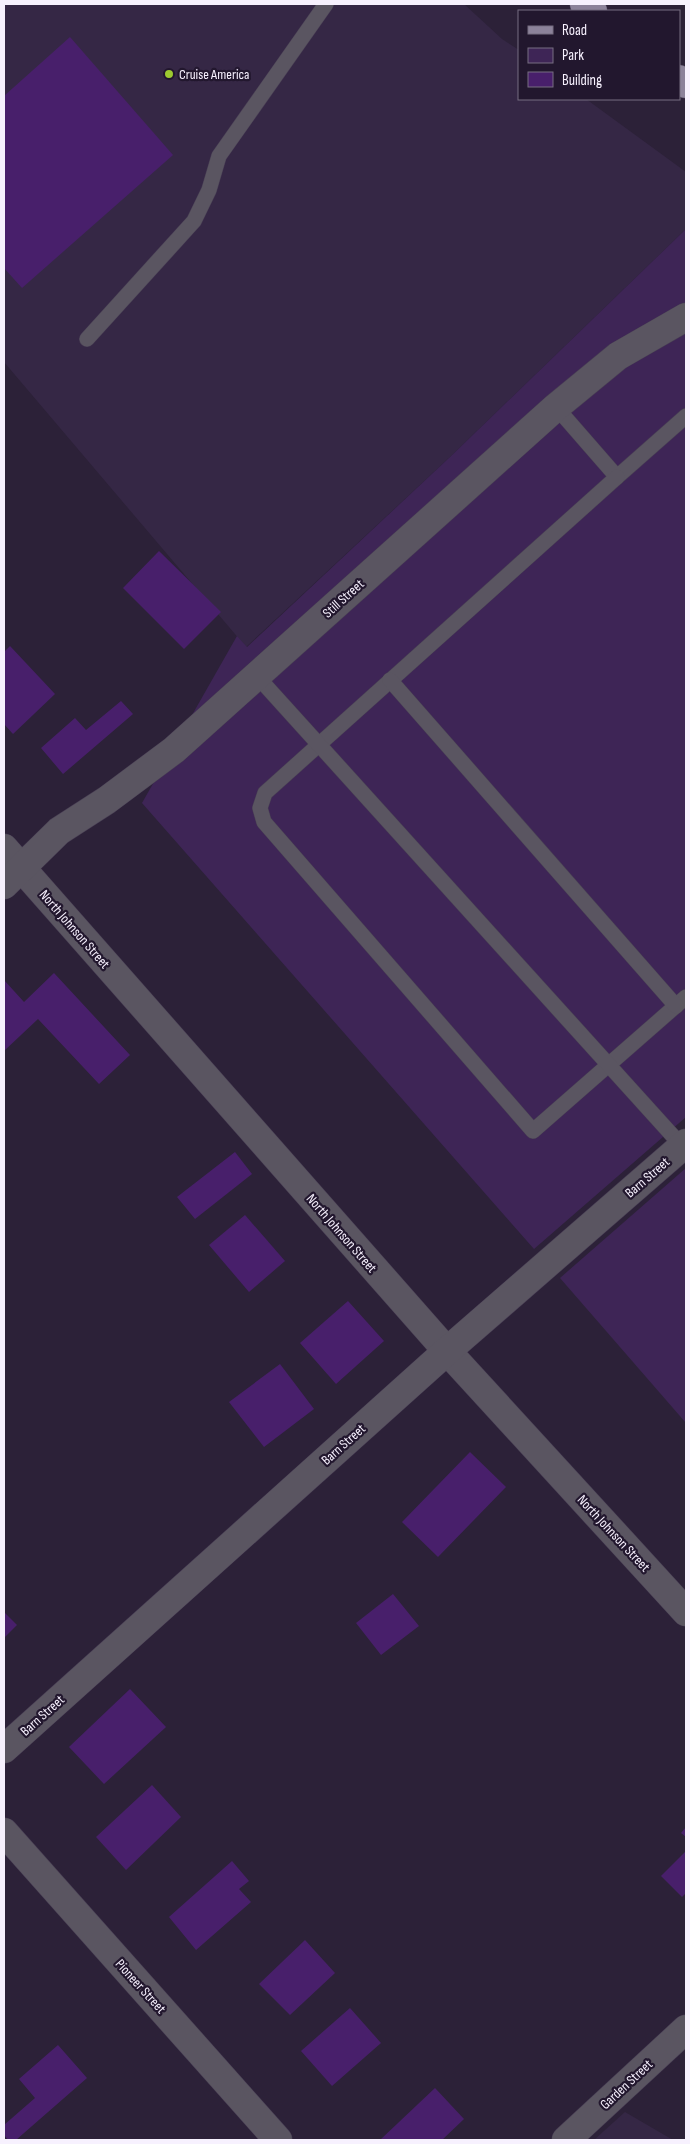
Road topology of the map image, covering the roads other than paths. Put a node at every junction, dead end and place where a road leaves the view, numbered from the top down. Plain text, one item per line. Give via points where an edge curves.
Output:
1 (326, 4) edge
2 (686, 317) edge
3 (87, 339) dead end
4 (556, 407) junction
5 (686, 416) edge
6 (616, 477) junction
7 (256, 675) junction
8 (390, 680) junction
9 (318, 744) junction
10 (4, 848) edge
11 (13, 877) edge
12 (681, 1002) edge
13 (610, 1066) junction
14 (684, 1144) edge
15 (447, 1351) junction
16 (686, 1612) edge
17 (4, 1749) edge
18 (4, 1832) edge
19 (686, 2029) edge
20 (278, 2140) edge
21 (566, 2140) edge

1 - 3 lane via 219,156 209,190 194,220
2 - 4 street, Still Street via 618,356
4 - 6 lane
4 - 7 street, Still Street
5 - 6 lane
6 - 8 lane
7 - 9 lane
7 - 11 street, Still Street via 174,750 59,831
8 - 9 lane
8 - 12 lane
9 - 13 lane
9 - 13 lane via 265,793 260,808 264,822 533,1131
10 - 11 street, North Johnson Street
11 - 15 street, North Johnson Street
12 - 13 lane
13 - 14 lane
14 - 15 street, Barn Street
15 - 16 street, North Johnson Street
15 - 17 street, Barn Street
18 - 20 street, Pioneer Street
19 - 21 street, Garden Street

